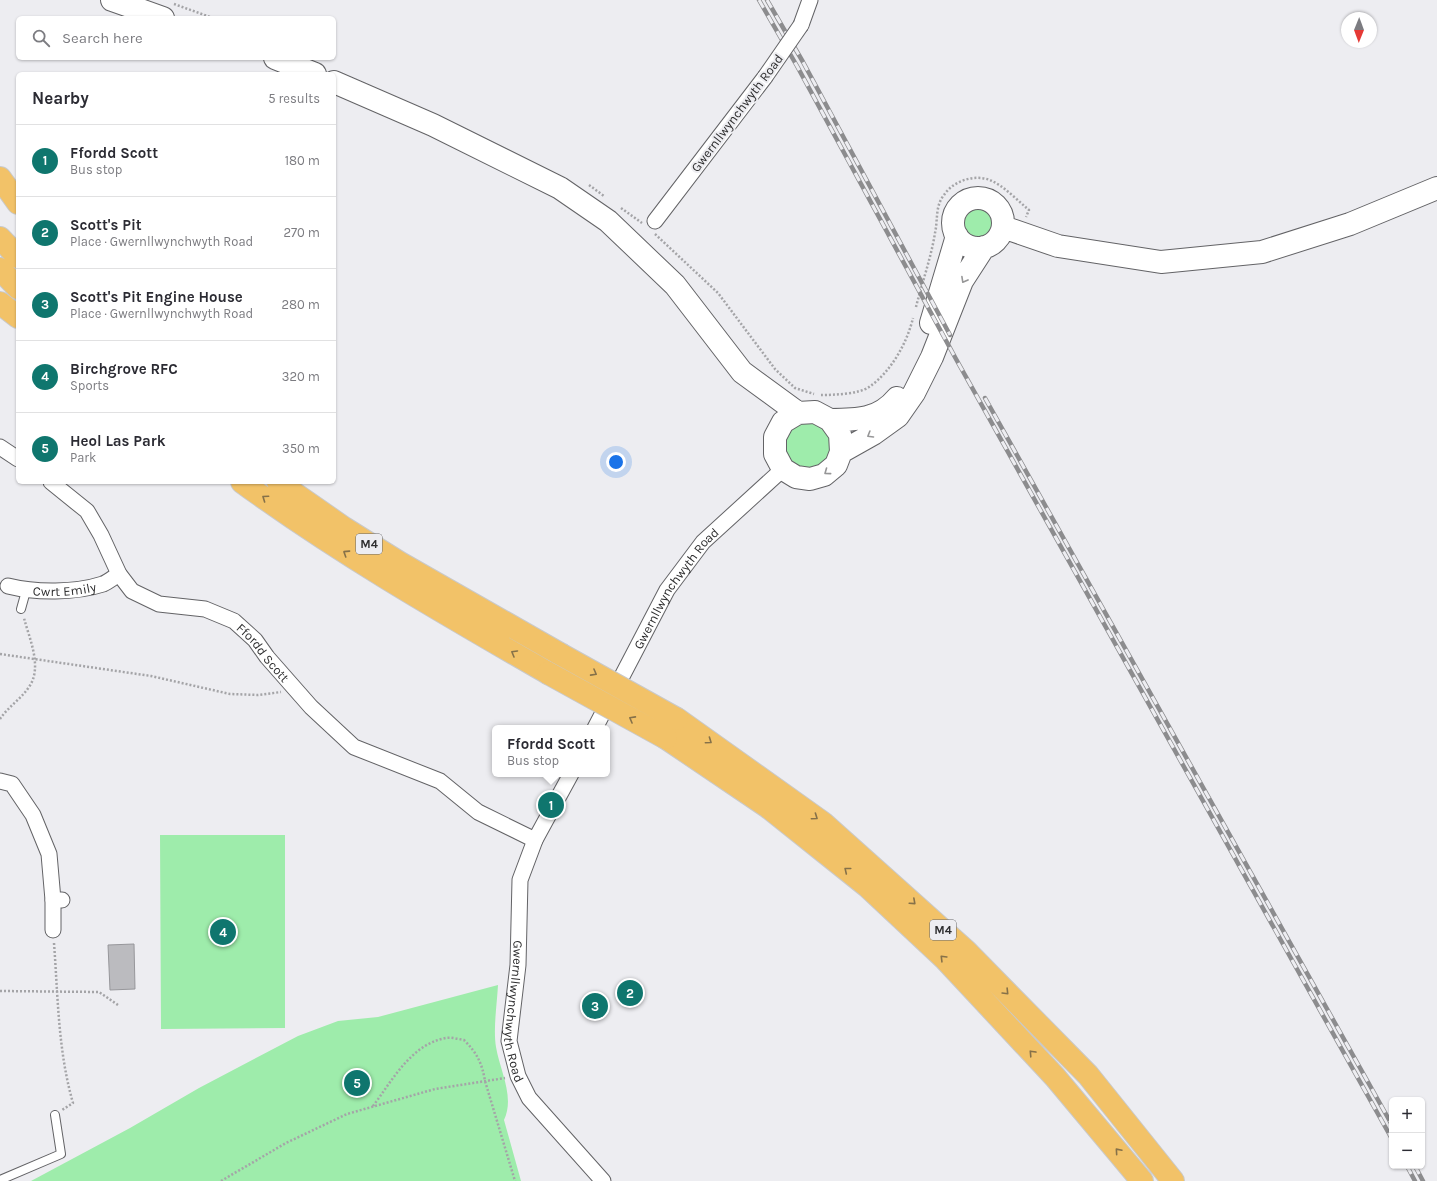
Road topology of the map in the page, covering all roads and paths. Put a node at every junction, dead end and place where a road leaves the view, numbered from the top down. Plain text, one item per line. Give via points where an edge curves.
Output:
1 (112, 0) edge
2 (810, 0) edge
3 (166, 10) edge
4 (201, 16) edge
5 (280, 60) edge
6 (310, 72) edge
7 (336, 83) edge
8 (0, 178) edge
9 (1437, 188) edge
10 (16, 200) edge
11 (655, 221) joint
12 (1012, 230) junction
13 (957, 236) junction
14 (0, 238) edge
15 (984, 246) junction
16 (16, 255) edge
17 (0, 269) edge
18 (16, 286) edge
19 (0, 302) edge
20 (16, 315) edge
21 (798, 413) junction
22 (830, 420) junction
23 (841, 452) junction
24 (783, 469) junction
25 (54, 484) edge
26 (245, 484) edge
27 (281, 484) edge
28 (299, 484) edge
29 (119, 574) junction
30 (8, 586) dead end
31 (26, 591) junction
32 (465, 600) junction
33 (21, 609) joint
34 (0, 654) edge
35 (35, 658) junction
36 (286, 689) junction
37 (0, 719) edge
38 (597, 725) edge
39 (569, 777) edge
40 (0, 781) edge
41 (535, 840) junction
42 (53, 930) joint
43 (57, 991) junction
44 (0, 992) edge
45 (118, 1006) dead end
46 (518, 1076) junction
47 (485, 1081) junction
48 (373, 1106) junction
49 (55, 1115) joint
50 (0, 1180) edge
51 (221, 1181) edge
52 (515, 1181) edge
53 (603, 1181) edge
54 (1142, 1181) edge
55 (1173, 1181) edge

1 - 3 main road
2 - 11 street, Gwernllwynchwyth Road, bridge via 801,25
3 - 4 path
5 - 6 main road
7 - 21 main road via 433,125 560,188 608,221 675,285 742,372
8 - 10 highway
9 - 12 main road via 1350,224 1262,252 1161,262 1058,246
11 - 12 path via 648,228 718,293 775,370 795,388 817,396 869,388 892,366 911,326 935,232 937,207 944,194 963,180 978,177 990,180 1028,210
12 - 13 main road via 996,205 982,198 974,198 960,206 956,213 954,228
12 - 15 main road
13 - 15 main road via 971,246
13 - 22 main road via 922,354 903,391 889,408 862,420
14 - 16 highway
15 -> 23 main road via 962,281 932,357 914,393 898,416
17 - 18 highway
19 - 20 highway
21 - 22 main road via 815,412
21 - 24 main road via 783,422 775,437 775,454
22 - 23 main road via 840,434
23 -> 24 main road via 836,465 824,475 810,480 796,477
24 - 38 street, Gwernllwynchwyth Road via 703,542 667,590
25 - 29 street, Ffordd Scott via 87,511
54 -> 26 highway, M4, bridge via 1050,1072 945,959 878,897 768,807 666,738 390,581
27 - 32 highway, M4 via 344,528
28 - 32 highway, M4 via 347,522
29 - 31 street, Cwrt Emily via 104,583 79,590
29 - 36 street, Ffordd Scott via 132,591 159,604 205,609 234,621 256,640
30 - 31 street, Cwrt Emily
31 - 33 lane
32 -> 55 highway, M4, bridge via 677,719 824,823 966,951 1088,1075
33 - 35 path
34 - 35 path
35 - 36 path via 150,676 230,694 258,695
35 - 37 path via 30,687
36 - 41 street, Ffordd Scott via 354,747 440,781 478,812
39 - 41 street, Gwernllwynchwyth Road
40 - 42 street via 12,784 33,815 49,854 58,900
41 - 46 street, Gwernllwynchwyth Road via 520,880 518,965 510,1041
42 - 43 path
43 - 44 path
43 - 45 path via 99,992
43 - 49 path via 62,1056 73,1103
46 - 47 path
46 - 53 street, Gwernllwynchwyth Road via 529,1098
47 - 48 path via 435,1089
47 - 48 path via 476,1051 464,1040 446,1038 427,1044 413,1055
47 - 52 path
48 - 51 path via 347,1114 286,1143
49 - 50 lane via 61,1154

